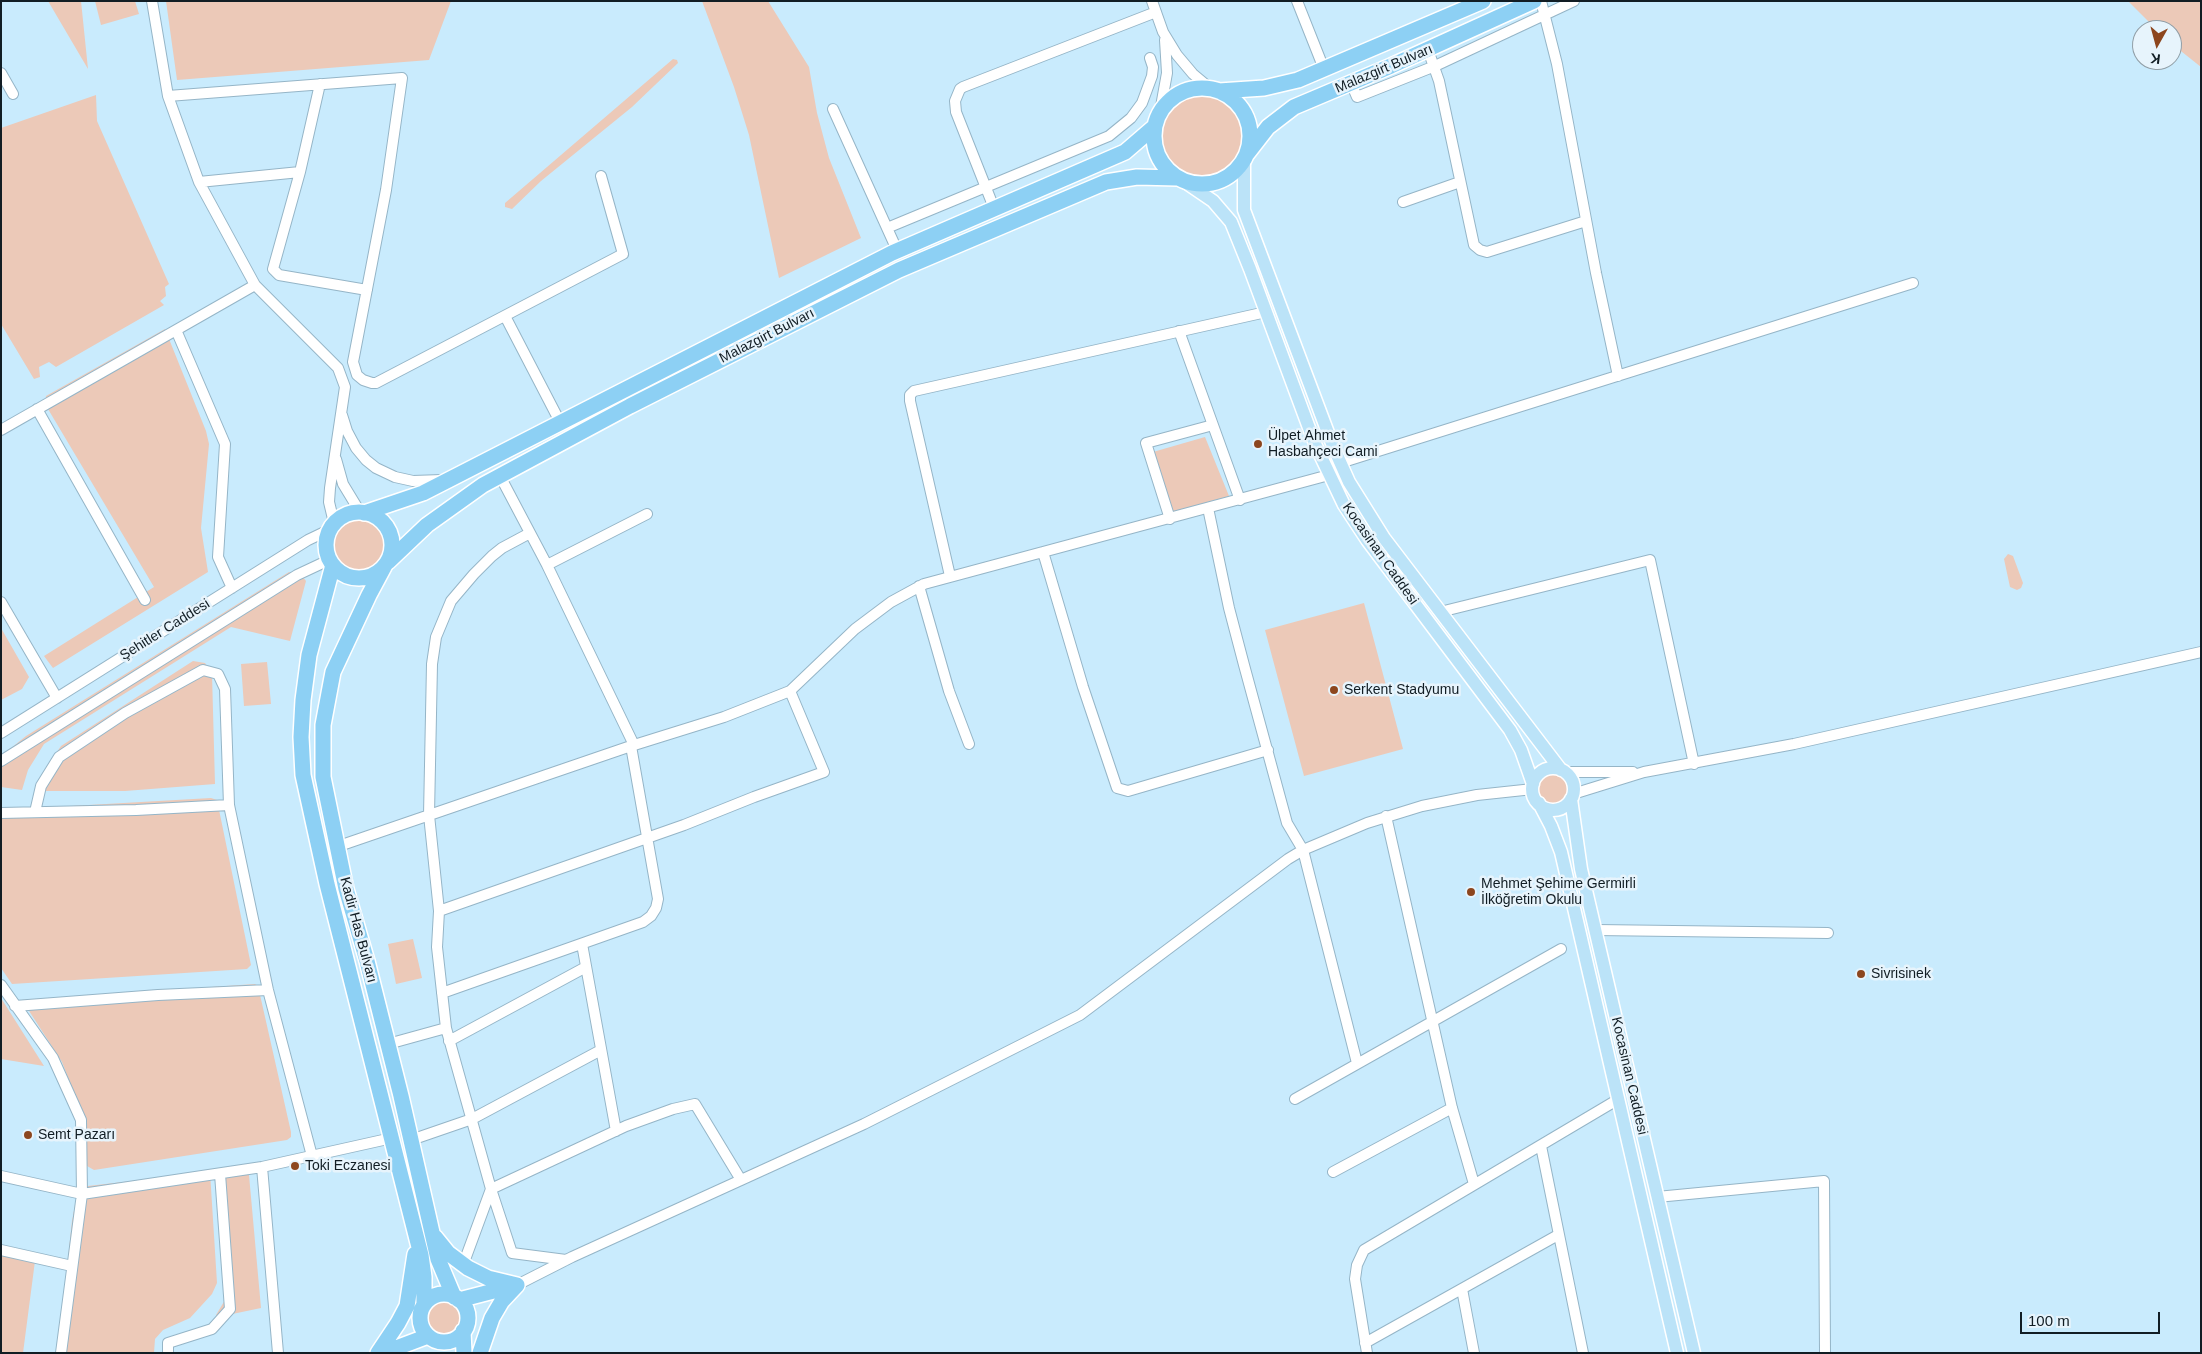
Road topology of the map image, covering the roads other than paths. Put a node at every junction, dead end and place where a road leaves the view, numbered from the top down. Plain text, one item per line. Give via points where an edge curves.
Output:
1 (152, 1) edge
2 (1152, 1) edge
3 (1297, 1) edge
4 (1483, 1) edge
5 (1534, 1) edge
6 (1541, 1) edge
7 (1574, 1) edge
8 (1156, 12) junction
9 (1546, 16) junction
10 (1163, 32) junction
11 (1428, 50) junction
12 (1150, 58) dead end
13 (1435, 66) junction
14 (1324, 69) junction
15 (1, 73) edge
16 (1351, 83) junction
17 (320, 84) junction
18 (1215, 90) junction
19 (13, 94) dead end
20 (168, 96) junction
21 (833, 109) dead end
22 (1160, 112) junction
23 (1154, 127) junction
24 (1246, 157) junction
25 (300, 172) junction
26 (601, 176) dead end
27 (1181, 180) junction
28 (199, 182) junction
29 (1460, 182) junction
30 (986, 188) junction
31 (1403, 202) dead end
32 (994, 208) junction
33 (1586, 221) junction
34 (887, 228) junction
35 (897, 250) junction
36 (1913, 283) dead end
37 (255, 285) junction
38 (366, 290) junction
39 (1266, 312) junction
40 (505, 316) junction
41 (176, 330) junction
42 (1179, 331) junction
43 (357, 375) junction
44 (1618, 376) junction
45 (342, 379) junction
46 (37, 409) junction
47 (341, 412) junction
48 (560, 422) junction
49 (1213, 425) junction
50 (1, 430) edge
51 (335, 453) junction
52 (1340, 463) junction
53 (455, 476) junction
54 (500, 476) junction
55 (1329, 476) junction
56 (1240, 500) junction
57 (1208, 508) junction
58 (362, 513) junction
59 (646, 514) dead end
60 (1170, 519) junction
61 (333, 526) junction
62 (530, 533) junction
63 (1042, 552) junction
64 (331, 563) junction
65 (386, 565) junction
66 (547, 565) junction
67 (950, 576) junction
68 (919, 586) junction
69 (232, 588) junction
70 (145, 600) dead end
71 (1, 602) edge
72 (1440, 612) junction
73 (2201, 652) edge
74 (790, 692) junction
75 (57, 698) junction
76 (1, 733) edge
77 (969, 744) dead end
78 (632, 745) junction
79 (1268, 750) junction
80 (1, 761) edge
81 (1694, 764) junction
82 (1563, 771) junction
83 (1644, 772) junction
84 (1533, 786) junction
85 (1572, 796) junction
86 (1539, 803) junction
87 (230, 805) junction
88 (35, 812) junction
89 (1, 813) edge
90 (429, 815) junction
91 (1386, 816) junction
92 (648, 837) junction
93 (336, 847) junction
94 (1303, 850) junction
95 (438, 911) junction
96 (1596, 930) junction
97 (1828, 933) dead end
98 (582, 944) junction
99 (1561, 949) dead end
100 (586, 967) junction
101 (1, 985) edge
102 (268, 990) junction
103 (442, 993) junction
104 (14, 1006) junction
105 (1432, 1021) junction
106 (446, 1028) junction
107 (449, 1041) junction
108 (388, 1044) junction
109 (601, 1050) junction
110 (1357, 1063) junction
111 (1295, 1099) dead end
112 (1617, 1100) junction
113 (1452, 1108) junction
114 (472, 1119) junction
115 (616, 1131) junction
116 (392, 1138) junction
117 (411, 1140) junction
118 (1541, 1146) junction
119 (312, 1156) junction
120 (262, 1167) junction
121 (1333, 1172) dead end
122 (220, 1174) junction
123 (1, 1176) edge
124 (741, 1180) junction
125 (1474, 1184) junction
126 (491, 1189) junction
127 (82, 1194) junction
128 (1657, 1197) junction
129 (432, 1233) junction
130 (416, 1235) junction
131 (1558, 1235) junction
132 (1, 1250) edge
133 (566, 1260) junction
134 (462, 1265) junction
135 (72, 1266) junction
136 (517, 1285) junction
137 (1462, 1289) junction
138 (457, 1298) junction
139 (502, 1301) junction
140 (422, 1310) junction
141 (465, 1329) junction
142 (434, 1343) edge
143 (1366, 1348) edge
144 (61, 1353) edge
145 (168, 1353) edge
146 (278, 1353) edge
147 (378, 1353) edge
148 (383, 1353) edge
149 (464, 1353) edge
150 (480, 1353) edge
151 (1474, 1353) edge
152 (1583, 1353) edge
153 (1677, 1353) edge
154 (1694, 1353) edge
155 (1825, 1353) edge

1 - 20 street
2 - 8 street
3 - 14 street
4 - 14 highway, Malazgirt Bulvarı
5 - 11 highway, Malazgirt Bulvarı
6 - 9 street
7 - 9 street
8 - 10 street
8 - 30 street via 960,89 955,101 956,112
9 - 13 street
9 - 33 street via 1558,64
10 - 18 street via 1185,66
10 - 22 street via 1167,73
11 - 13 street
11 - 16 highway, Malazgirt Bulvarı
12 - 30 street via 1153,67 1147,94 1137,112 1118,130 1100,142
13 - 16 street via 1357,97
13 - 29 street
14 - 18 highway, Malazgirt Bulvarı via 1281,85 1249,90
15 - 19 street
16 - 24 highway, Malazgirt Bulvarı via 1285,113 1260,135
17 - 20 street
17 - 25 street
17 - 38 street via 402,78 386,190
18 - 22 highway via 1186,91 1171,99
18 - 24 highway via 1234,100 1244,113 1250,137
20 - 28 street
21 - 34 street
22 - 23 highway
23 - 27 highway via 1156,152 1164,167
23 - 32 highway, Malazgirt Bulvarı via 1125,152
24 - 27 highway via 1233,174 1218,182 1201,185
24 - 52 main road, Kocasinan Caddesi via 1244,210
25 - 28 street
25 - 38 street via 274,272
26 - 40 street via 623,254
27 - 39 main road, Kocasinan Caddesi via 1212,201 1231,222
27 - 54 highway, Malazgirt Bulvarı via 1137,176 1106,182 899,270 630,406
28 - 37 street
29 - 31 street
29 - 33 street via 1472,242 1484,251
30 - 32 street
30 - 34 street
32 - 35 highway, Malazgirt Bulvarı
33 - 44 street
34 - 35 street
35 - 48 highway, Malazgirt Bulvarı
36 - 44 street
37 - 41 street
37 - 45 street via 338,368
38 - 43 street via 354,357
39 - 42 street
39 - 55 main road, Kocasinan Caddesi
40 - 43 street via 376,383 367,382
40 - 48 street
41 - 46 street
41 - 69 street via 225,444 218,558
42 - 49 street
42 - 67 street via 912,393 910,401
43 - 45 street
44 - 52 street
45 - 47 street via 345,387
46 - 50 street
46 - 70 street
47 - 51 street
47 - 53 street via 356,448 380,470 412,481 434,481
48 - 53 highway, Malazgirt Bulvarı
49 - 56 street
49 - 60 street via 1146,443
51 - 58 street via 343,484
51 - 61 street via 329,502
52 - 72 main road, Kocasinan Caddesi via 1371,520
53 - 58 highway, Malazgirt Bulvarı via 423,492
54 - 62 street
54 - 65 highway, Malazgirt Bulvarı via 442,513
55 - 56 street
55 - 84 main road, Kocasinan Caddesi via 1366,540 1510,730 1521,750
56 - 57 street
57 - 60 street
57 - 79 street via 1232,617
58 - 61 highway via 346,515
58 - 65 highway via 381,521 389,531 392,550
59 - 66 street
60 - 63 street
61 - 64 highway via 326,541
61 - 69 street, Şehitler Caddesi
62 - 66 street
62 - 90 street via 502,548 482,564 451,601 440,624 432,664
63 - 67 street
63 - 79 street via 1082,687 1117,788 1128,791
64 - 65 highway via 342,574 355,578 368,578
64 - 80 street, Şehitler Caddesi via 297,575
64 - 116 highway, Kadir Has Bulvarı via 309,655 301,718 303,775 326,884
65 - 93 highway, Kadir Has Bulvarı via 368,595 333,672 325,707 323,777
66 - 78 street
67 - 68 street
68 - 74 street via 855,629
68 - 77 street via 949,691
69 - 75 street, Şehitler Caddesi
71 - 75 street
72 - 81 street via 1650,560
72 - 82 main road, Kocasinan Caddesi
73 - 81 street
74 - 78 street via 724,718
74 - 92 street via 824,772
75 - 76 street, Şehitler Caddesi
78 - 90 street
78 - 92 street
79 - 94 street via 1287,823
81 - 83 street
82 - 83 street
82 - 84 main road via 1553,768 1543,771
82 - 85 main road via 1573,783
83 - 85 street
84 - 86 main road
84 - 91 street via 1449,800
85 - 86 main road via 1559,809 1548,809
85 - 96 main road, Kocasinan Caddesi via 1577,850
86 - 112 main road, Kocasinan Caddesi via 1561,852
87 - 88 street
87 - 88 street via 226,689 218,674 202,670 125,713 59,757 41,786
87 - 102 street
88 - 89 street
90 - 93 street
90 - 95 street
91 - 94 street
91 - 105 street
92 - 95 street
92 - 98 street via 658,900 654,912 643,922
93 - 108 highway, Kadir Has Bulvarı
94 - 110 street
94 - 124 street via 1080,1015 864,1124
95 - 103 street via 437,946
96 - 97 street
96 - 128 main road, Kocasinan Caddesi
98 - 100 street
98 - 103 street
99 - 105 street
100 - 107 street
100 - 109 street
101 - 104 street
102 - 104 street
102 - 119 street
103 - 106 street
104 - 127 street via 53,1058 81,1120
105 - 110 street
105 - 113 street
106 - 107 street
106 - 108 street
107 - 114 street
108 - 117 highway, Kadir Has Bulvarı
109 - 114 street
109 - 115 street
110 - 111 street
112 - 118 street
112 - 153 main road, Kocasinan Caddesi
113 - 121 street
113 - 125 street
114 - 117 street
114 - 126 street
115 - 124 street via 695,1104
115 - 126 street
116 - 119 street
116 - 130 highway, Kadir Has Bulvarı
117 - 129 highway, Kadir Has Bulvarı
118 - 125 street
118 - 131 street
119 - 120 street
120 - 122 street
120 - 146 street
122 - 127 street
122 - 145 street via 230,1309 212,1328 168,1343
123 - 127 street
124 - 133 street
125 - 143 street via 1364,1250 1355,1279
126 - 133 street via 512,1252
126 - 134 street
127 - 135 street
128 - 154 main road, Kocasinan Caddesi
128 - 155 street via 1824,1181
129 - 134 highway
129 - 138 highway, Kadir Has Bulvarı via 442,1269
130 - 140 highway, Kadir Has Bulvarı via 424,1272
130 - 147 highway via 407,1306
131 - 137 street
131 - 152 street
132 - 135 street
133 - 136 street
134 - 136 highway via 488,1278
135 - 144 street
136 - 138 highway
136 - 139 highway
137 - 143 street
137 - 151 street
138 - 140 highway via 438,1295
138 - 141 highway via 466,1309
139 - 141 highway
139 - 150 highway
140 - 142 highway via 422,1327
140 - 147 highway
141 - 142 highway via 450,1341
141 - 149 highway
142 - 148 highway

